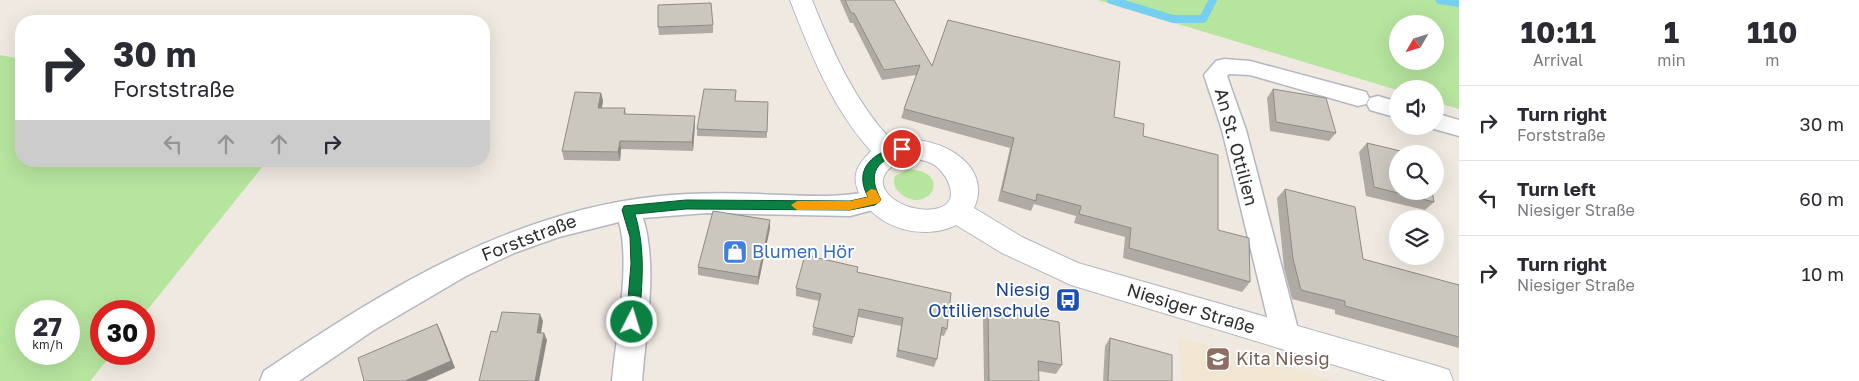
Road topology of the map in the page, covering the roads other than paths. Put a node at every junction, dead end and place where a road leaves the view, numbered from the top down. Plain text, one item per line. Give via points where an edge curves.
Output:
1 (802, 0) edge
2 (1378, 104) edge
3 (1444, 124) edge
4 (1459, 128) edge
5 (888, 153) junction
6 (875, 200) junction
7 (628, 210) junction
8 (957, 211) junction
9 (1286, 337) junction
10 (275, 381) edge
11 (627, 381) edge
12 (1437, 381) edge

1 - 5 main road via 835,82 857,118
2 - 9 street, An St. Ottilien via 1250,68 1224,66 1215,75 1234,130
3 - 4 street
5 - 6 main road via 878,159 868,178
5 - 8 main road via 902,149 931,152 955,167 966,190
6 - 7 street, Forststraße via 850,206 686,204
6 - 8 main road via 893,214 916,222 932,222
7 - 10 street, Forststraße via 588,216 547,228 465,264 388,304
7 - 11 street via 636,237 637,264
8 - 9 main road, Niesiger Straße via 1019,250 1071,273
9 - 12 main road, Niesiger Straße

